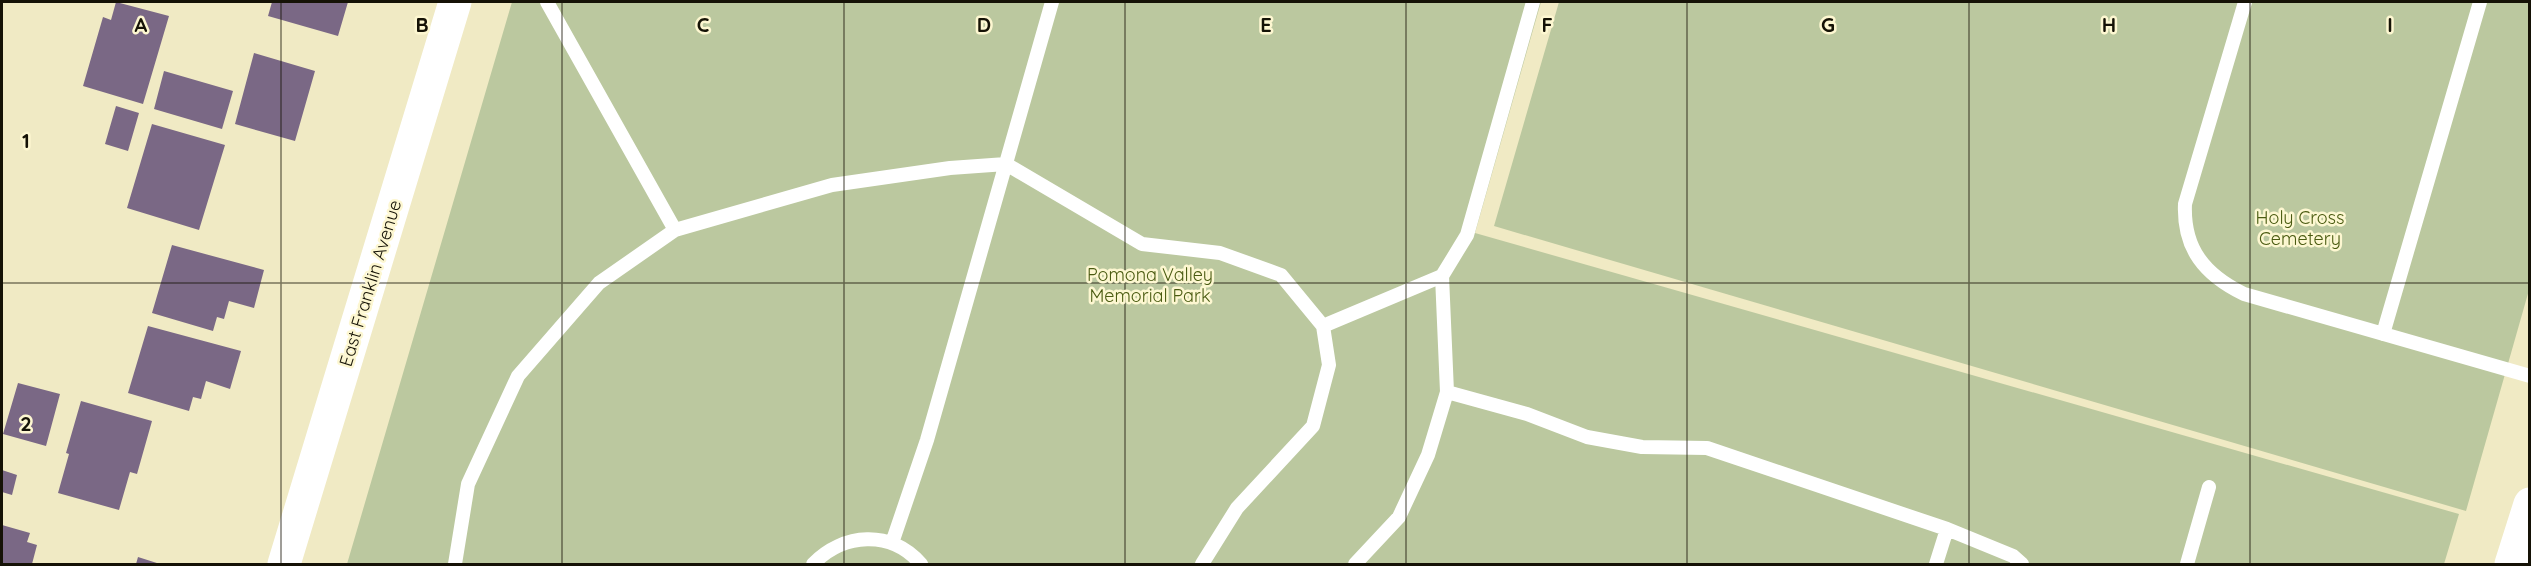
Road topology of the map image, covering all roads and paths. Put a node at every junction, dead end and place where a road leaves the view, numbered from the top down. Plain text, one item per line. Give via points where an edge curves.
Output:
1 (455, 2) edge
2 (547, 2) edge
3 (1052, 2) edge
4 (1533, 2) edge
5 (2245, 2) edge
6 (2480, 2) edge
7 (1006, 164) junction
8 (675, 230) junction
9 (1442, 276) junction
10 (1323, 326) junction
11 (2382, 334) junction
12 (2529, 376) edge
13 (1447, 392) junction
14 (2209, 487) dead end
15 (2529, 504) edge
16 (1947, 529) junction
17 (892, 543) junction
18 (284, 564) edge
19 (455, 564) edge
20 (813, 564) edge
21 (921, 564) edge
22 (1202, 564) edge
23 (1355, 564) edge
24 (1936, 564) edge
25 (2022, 564) edge
26 (2187, 564) edge
27 (2511, 564) edge

1 - 18 street, East Franklin Avenue
2 - 8 lane
3 - 7 lane
4 - 9 lane via 1467,235
5 - 11 lane via 2185,204 2184,224 2192,246 2204,267 2222,283 2244,294
6 - 11 lane
7 - 8 lane via 832,185
7 - 10 lane via 1142,244 1220,253 1281,275
7 - 17 lane via 927,440
8 - 19 lane via 599,283 518,376 468,484
9 - 10 lane
9 - 13 lane
10 - 22 lane via 1329,365 1313,426 1237,508
11 - 12 lane
13 - 16 lane via 1527,414 1587,437 1642,447 1707,448
13 - 23 lane via 1428,455 1400,517
14 - 26 lane
15 - 27 street
16 - 24 lane
16 - 25 lane via 2013,556
17 - 20 lane via 865,538 844,542 825,551
17 - 21 lane

